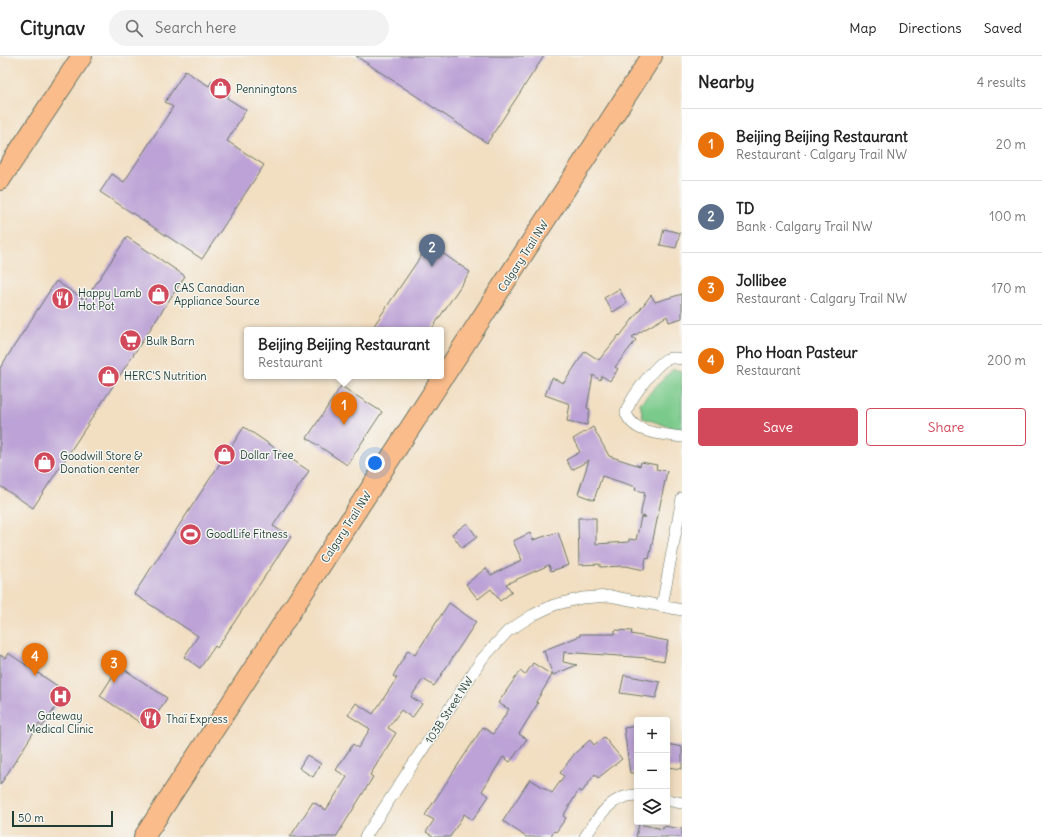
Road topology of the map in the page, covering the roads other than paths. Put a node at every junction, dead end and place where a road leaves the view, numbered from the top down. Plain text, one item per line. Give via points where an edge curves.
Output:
1 (82, 56) edge
2 (652, 56) edge
3 (0, 180) edge
4 (682, 359) edge
5 (444, 376) edge
6 (442, 379) edge
7 (682, 437) edge
8 (682, 498) edge
9 (662, 606) junction
10 (682, 610) edge
11 (634, 795) edge
12 (670, 801) edge
13 (682, 803) edge
14 (144, 837) edge
15 (365, 837) edge
16 (585, 837) edge

1 - 3 highway
2 - 5 highway, Calgary Trail NW
4 - 7 street via 670,358 660,365 631,400 626,413 631,423 642,430
6 - 14 highway, Calgary Trail NW
8 - 9 street
9 - 10 street, 103B Street NW
9 - 15 street, 103B Street NW via 610,596 582,598 554,605 508,631 490,649
11 - 16 street via 618,799 603,811
12 - 13 street

